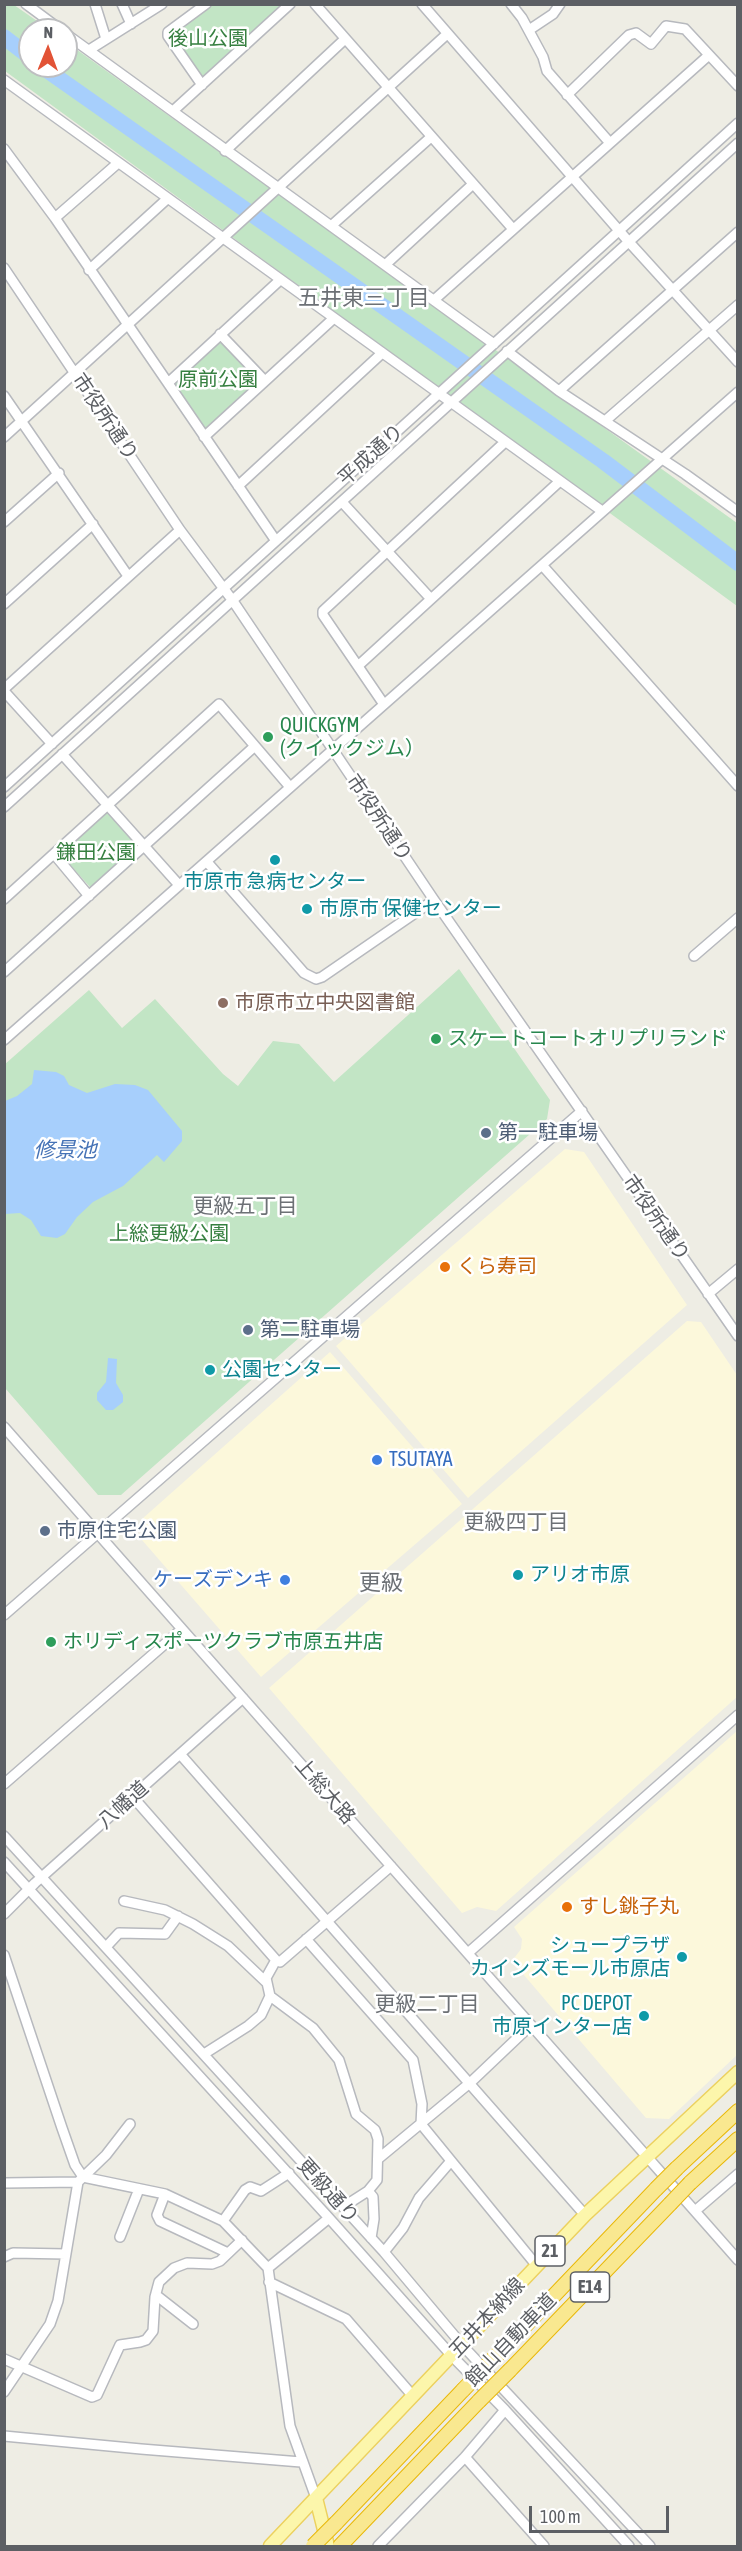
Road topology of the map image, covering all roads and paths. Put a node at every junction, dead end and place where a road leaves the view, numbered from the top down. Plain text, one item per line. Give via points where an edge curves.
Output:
1 (26, 4) edge
2 (95, 4) edge
3 (122, 4) edge
4 (162, 4) edge
5 (206, 4) edge
6 (290, 4) edge
7 (315, 4) edge
8 (422, 4) edge
9 (511, 4) edge
10 (560, 4) edge
11 (45, 18) edge
12 (131, 24) junction
13 (529, 30) junction
14 (447, 35) junction
15 (106, 39) junction
16 (345, 39) junction
17 (78, 43) edge
18 (88, 50) junction
19 (709, 55) junction
20 (5, 81) edge
21 (202, 85) junction
22 (738, 86) edge
23 (387, 89) junction
24 (567, 95) junction
25 (173, 111) junction
26 (738, 123) edge
27 (431, 137) junction
28 (610, 143) junction
29 (738, 143) edge
30 (4, 149) edge
31 (225, 151) junction
32 (118, 163) junction
33 (573, 176) junction
34 (473, 184) junction
35 (276, 192) junction
36 (167, 199) junction
37 (55, 218) junction
38 (332, 226) junction
39 (513, 229) junction
40 (619, 230) junction
41 (738, 232) edge
42 (225, 236) junction
43 (629, 243) junction
44 (4, 259) edge
45 (385, 265) junction
46 (5, 270) edge
47 (89, 270) junction
48 (280, 280) junction
49 (672, 289) junction
50 (434, 300) junction
51 (738, 305) edge
52 (334, 318) junction
53 (128, 326) junction
54 (709, 330) junction
55 (220, 334) junction
56 (494, 344) junction
57 (507, 351) junction
58 (381, 354) junction
59 (738, 362) edge
60 (75, 373) junction
61 (264, 380) junction
62 (168, 382) junction
63 (559, 391) junction
64 (738, 392) edge
65 (437, 394) junction
66 (4, 396) edge
67 (450, 404) junction
68 (22, 421) junction
69 (605, 421) junction
70 (4, 437) edge
71 (204, 437) junction
72 (505, 442) junction
73 (656, 462) junction
74 (58, 473) junction
75 (560, 480) junction
76 (238, 486) junction
77 (342, 502) junction
78 (602, 511) junction
79 (738, 512) edge
80 (4, 522) edge
81 (93, 524) junction
82 (180, 530) junction
83 (276, 541) junction
84 (387, 551) junction
85 (542, 565) junction
86 (128, 576) junction
87 (223, 588) junction
88 (431, 598) junction
89 (233, 601) junction
90 (4, 604) edge
91 (359, 665) junction
92 (4, 690) edge
93 (383, 703) junction
94 (52, 744) junction
95 (255, 746) junction
96 (333, 749) junction
97 (62, 754) junction
98 (738, 786) edge
99 (4, 787) edge
100 (290, 787) junction
101 (108, 805) junction
102 (4, 807) edge
103 (145, 847) junction
104 (54, 854) junction
105 (207, 862) junction
106 (179, 885) junction
107 (89, 896) junction
108 (4, 899) edge
109 (434, 900) junction
110 (738, 918) edge
111 (694, 956) dead end
112 (4, 972) edge
113 (4, 1040) edge
114 (582, 1111) junction
115 (738, 1269) edge
116 (708, 1294) junction
117 (738, 1336) edge
118 (4, 1427) edge
119 (12, 1436) junction
120 (4, 1443) edge
121 (99, 1534) junction
122 (4, 1615) edge
123 (182, 1629) junction
124 (243, 1698) junction
125 (738, 1715) edge
126 (180, 1754) junction
127 (4, 1784) edge
128 (132, 1796) junction
129 (4, 1836) edge
130 (4, 1862) edge
131 (391, 1866) junction
132 (42, 1876) junction
133 (29, 1888) junction
134 (124, 1901) dead end
135 (4, 1914) edge
136 (178, 1916) junction
137 (327, 1921) junction
138 (306, 1939) junction
139 (106, 1947) junction
140 (468, 1953) junction
141 (4, 1955) edge
142 (276, 1960) junction
143 (267, 1983) junction
144 (270, 1996) junction
145 (531, 2025) junction
146 (204, 2054) junction
147 (738, 2072) edge
148 (471, 2082) junction
149 (738, 2111) edge
150 (130, 2124) dead end
151 (421, 2124) junction
152 (738, 2139) edge
153 (646, 2155) junction
154 (378, 2159) junction
155 (451, 2161) junction
156 (289, 2173) junction
157 (738, 2174) edge
158 (80, 2179) junction
159 (4, 2183) edge
160 (139, 2189) junction
161 (368, 2191) junction
162 (165, 2194) junction
163 (343, 2207) junction
164 (695, 2211) junction
165 (585, 2215) junction
166 (330, 2218) junction
167 (223, 2221) junction
168 (120, 2237) dead end
169 (371, 2238) junction
170 (242, 2241) junction
171 (384, 2252) junction
172 (228, 2253) junction
173 (66, 2254) junction
174 (4, 2257) edge
175 (738, 2260) edge
176 (537, 2266) junction
177 (268, 2268) junction
178 (269, 2282) junction
179 (156, 2295) junction
180 (193, 2324) dead end
181 (463, 2346) junction
182 (452, 2356) junction
183 (4, 2359) edge
184 (20, 2367) junction
185 (4, 2392) edge
186 (412, 2395) junction
187 (505, 2410) junction
188 (4, 2436) edge
189 (465, 2457) junction
190 (301, 2462) junction
191 (316, 2498) junction
192 (337, 2546) edge
193 (270, 2547) edge
194 (313, 2547) edge
195 (378, 2547) edge
196 (544, 2547) edge
197 (629, 2547) edge
198 (650, 2547) edge

1 - 11 street
2 - 15 street
3 - 12 street
4 - 12 street
5 - 21 street via 168,32
6 - 21 street
7 - 16 street
8 - 14 street
9 - 13 street
10 - 13 street via 554,14
12 - 15 street
13 - 24 street via 547,71
14 - 23 street
14 - 33 street
15 - 18 street
16 - 23 street
16 - 31 street
17 - 18 street
18 - 25 street
19 - 22 street
19 - 24 street via 685,29 666,26 651,44 633,33
19 - 28 street
20 - 32 street
21 - 25 street
23 - 27 street
23 - 35 street
24 - 28 street
25 - 31 street
26 - 40 street, 平成通り
27 - 34 street
27 - 38 street
28 - 33 street
29 - 43 street, 平成通り
30 - 37 street
31 - 35 street
32 - 36 street
32 - 37 street
33 - 39 street
33 - 40 street
34 - 39 street
34 - 45 street
35 - 38 street
35 - 42 street
36 - 42 street
36 - 47 street
37 - 47 street
38 - 45 street
39 - 50 street
40 - 43 street
40 - 56 street, 平成通り
41 - 49 street
42 - 48 street
42 - 53 street
43 - 49 street
43 - 57 street, 平成通り
44 - 46 street, 市役所通り
45 - 50 street
46 - 60 street, 市役所通り
47 - 53 street
48 - 52 street
48 - 55 street
49 - 54 street
49 - 63 street
50 - 56 street
51 - 54 street
52 - 58 street
52 - 61 street
53 - 60 street
53 - 62 street
54 - 59 street
54 - 69 street
55 - 61 street
55 - 62 street
56 - 65 street, 平成通り
57 - 63 street
57 - 67 street, 平成通り
58 - 65 street
58 - 76 street
60 - 68 street
60 - 82 street, 市役所通り
61 - 71 street
62 - 71 street
63 - 69 street
64 - 73 street
65 - 67 street
65 - 83 street, 平成通り
66 - 68 street
67 - 72 street
67 - 77 street, 平成通り
68 - 70 street
68 - 74 street
69 - 73 street
71 - 76 street
72 - 75 street
72 - 84 street
73 - 78 street
73 - 79 street
74 - 80 street
74 - 81 street
75 - 78 street
75 - 88 street
76 - 83 street
77 - 84 street
77 - 89 street, 平成通り
78 - 85 street
81 - 86 street
81 - 90 street
82 - 86 street
82 - 87 street, 市役所通り
83 - 87 street, 平成通り
84 - 88 street
84 - 91 street via 323,611
85 - 93 street
85 - 98 street
86 - 92 street
87 - 89 street, 市役所通り
87 - 94 street, 平成通り
88 - 91 street
89 - 96 street, 市役所通り
89 - 97 street, 平成通り
91 - 93 street
92 - 94 street
93 - 96 street
94 - 99 street, 平成通り
95 - 100 street
95 - 101 street via 219,704
95 - 103 street
96 - 100 street
96 - 109 street, 市役所通り
97 - 101 street
97 - 102 street, 平成通り
100 - 105 street
101 - 103 street
101 - 104 street
103 - 106 street
103 - 107 street
104 - 107 street
104 - 108 street
105 - 106 street
105 - 109 street via 304,973 316,979
106 - 113 street
107 - 112 street
109 - 114 street, 市役所通り
110 - 111 street
114 - 116 street, 市役所通り
114 - 121 street
115 - 116 street
116 - 117 street, 市役所通り
118 - 119 street, 上総大路
119 - 120 street
119 - 121 street, 上総大路
121 - 122 street
121 - 123 street, 上総大路
123 - 124 street, 上総大路
123 - 127 street
124 - 126 street, 八幡道
124 - 131 street, 上総大路
125 - 140 street
126 - 128 street, 八幡道
126 - 137 street
128 - 132 street, 八幡道
128 - 142 street
129 - 132 street, 更級通り
130 - 133 street, 更級通り
131 - 137 street
131 - 140 street, 上総大路
132 - 133 street, 八幡道
132 - 139 street, 更級通り
133 - 135 street, 八幡道
133 - 156 street, 更級通り
134 - 136 street
136 - 139 street via 165,1934 119,1932
136 - 143 street via 228,1946
137 - 138 street
137 - 148 street
138 - 142 street via 280,1962
138 - 151 street via 413,2060 422,2104
139 - 146 street, 更級通り
140 - 145 street, 上総大路
141 - 158 street
142 - 143 street via 269,1969
143 - 144 street
144 - 146 street via 261,2015
144 - 154 street via 313,2028 339,2060 356,2114 375,2130
145 - 148 street
145 - 153 street, 上総大路
146 - 163 street, 更級通り
147 - 153 main road, 五井本納線 / 21
148 - 151 street
148 - 165 street
149 - 194 highway, 館山自動車道 / E14, bridge via 656,2189
150 - 158 street via 106,2156
151 - 154 street
151 - 155 street
152 - 192 highway, 館山自動車道 / E14, bridge via 690,2183
153 - 164 street, 上総大路
153 - 165 main road, 五井本納線 / 21
154 - 161 street via 377,2180
155 - 171 street via 419,2198
155 - 176 street
156 - 166 street, 更級通り
156 - 167 street via 261,2191 250,2187 245,2190
157 - 164 street
158 - 159 street
158 - 160 street
158 - 173 street
160 - 162 street
160 - 168 street
161 - 163 street
161 - 169 street via 373,2197
162 - 167 street
162 - 172 street via 157,2215 160,2222
163 - 169 street, 更級通り
164 - 175 street, 上総大路
165 - 176 main road, 五井本納線 / 21
166 - 177 street
166 - 182 street, 更級通り
167 - 170 street
169 - 171 street, 更級通り
170 - 172 street
170 - 177 street
171 - 181 street, 更級通り
172 - 179 street via 212,2264 187,2263 174,2268 159,2282
173 - 174 street via 13,2253
173 - 184 street via 50,2324
176 - 181 main road, 五井本納線 / 21
177 - 178 street
178 - 186 street via 346,2319
178 - 190 street via 290,2426
179 - 180 street
179 - 184 street via 153,2331 146,2340 120,2345 97,2395 92,2397
181 - 182 main road, 五井本納線 / 21
181 - 198 street, 更級通り
182 - 186 main road, 五井本納線 / 21
182 - 187 street, 更級通り
183 - 184 street
184 - 185 street
186 - 191 main road, 五井本納線 / 21
187 - 189 street
187 - 197 street, 更級通り
188 - 190 street
189 - 195 street
189 - 196 street
190 - 191 street
191 - 192 main road
191 - 193 main road, 五井本納線 / 21

